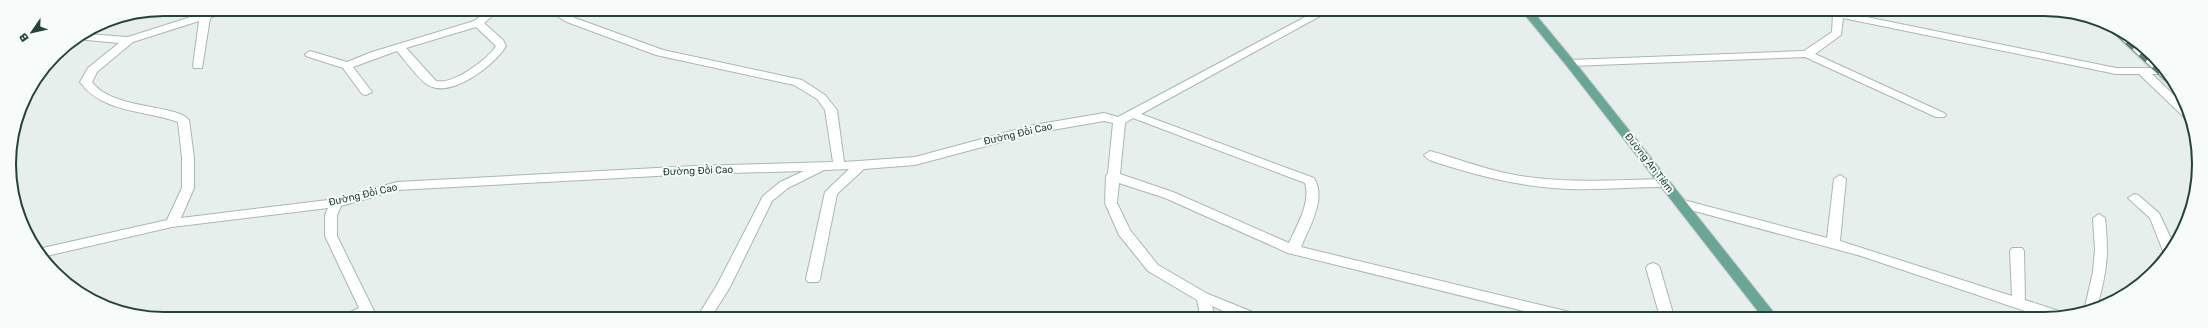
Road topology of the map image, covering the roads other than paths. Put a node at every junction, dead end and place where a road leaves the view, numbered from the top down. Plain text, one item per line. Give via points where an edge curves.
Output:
1 (194, 16) edge
2 (204, 16) edge
3 (487, 16) edge
4 (563, 16) edge
5 (1315, 16) edge
6 (1531, 16) edge
7 (1837, 16) edge
8 (1860, 16) edge
9 (478, 23) junction
10 (88, 37) edge
11 (129, 40) junction
12 (399, 47) junction
13 (310, 54) dead end
14 (1807, 54) junction
15 (1570, 63) junction
16 (198, 66) dead end
17 (347, 66) junction
18 (2159, 71) edge
19 (2143, 72) junction
20 (366, 92) dead end
21 (2182, 109) edge
22 (1132, 114) junction
23 (1940, 115) dead end
24 (1119, 121) junction
25 (1430, 155) dead end
26 (861, 165) junction
27 (823, 166) junction
28 (839, 166) junction
29 (1112, 176) junction
30 (1840, 179) dead end
31 (1665, 183) junction
32 (2134, 198) dead end
33 (336, 202) junction
34 (1680, 203) junction
35 (2099, 218) dead end
36 (172, 223) junction
37 (1833, 243) junction
38 (2168, 245) edge
39 (1293, 250) junction
40 (2017, 251) dead end
41 (45, 252) edge
42 (1653, 268) dead end
43 (814, 279) dead end
44 (1202, 297) junction
45 (2018, 303) junction
46 (2091, 304) edge
47 (368, 312) edge
48 (707, 312) edge
49 (1206, 312) edge
50 (1238, 312) edge
51 (1549, 312) edge
52 (1665, 312) edge
53 (1766, 312) edge
54 (2045, 312) edge

1 - 11 street
2 - 16 street
3 - 9 street
4 - 28 street via 660,53 798,82 821,97 831,110
5 - 22 street
6 - 15 main road, Đường An Tiêm
7 - 14 street via 1837,33
8 - 19 street via 2116,71
9 - 12 street
9 - 12 street via 499,42 500,50 477,70 444,85 432,83
10 - 11 street
11 - 36 street via 92,70 86,82 97,94 126,106 183,120 188,158 188,188
12 - 17 street
13 - 17 street
14 - 15 street
14 - 23 street
15 - 31 main road, Đường An Tiêm
17 - 20 street
18 - 19 street
19 - 21 street
22 - 24 street
22 - 39 street via 1310,181 1314,193
24 - 26 street, Đường Đồi Cao via 1104,117 1034,129 915,161
24 - 29 street
25 - 31 street via 1457,166 1514,179 1570,185
26 - 28 street, Đường Đồi Cao
26 - 43 street via 831,192
27 - 28 street, Đường Đồi Cao
27 - 33 street, Đường Đồi Cao via 397,186
27 - 48 street via 784,185 767,199
29 - 39 street via 1169,195
29 - 44 street via 1111,203 1124,232 1153,268
30 - 37 street
31 - 34 main road, Đường An Tiêm
32 - 38 street via 2155,216
33 - 36 street, Đường Đồi Cao
33 - 47 street via 331,215 331,236
34 - 37 street
34 - 53 main road, Đường An Tiêm
35 - 46 street via 2102,258
36 - 41 street, Đường Đồi Cao
37 - 45 street
39 - 51 street
40 - 45 street
42 - 52 street
44 - 49 street
44 - 50 street
45 - 54 street

